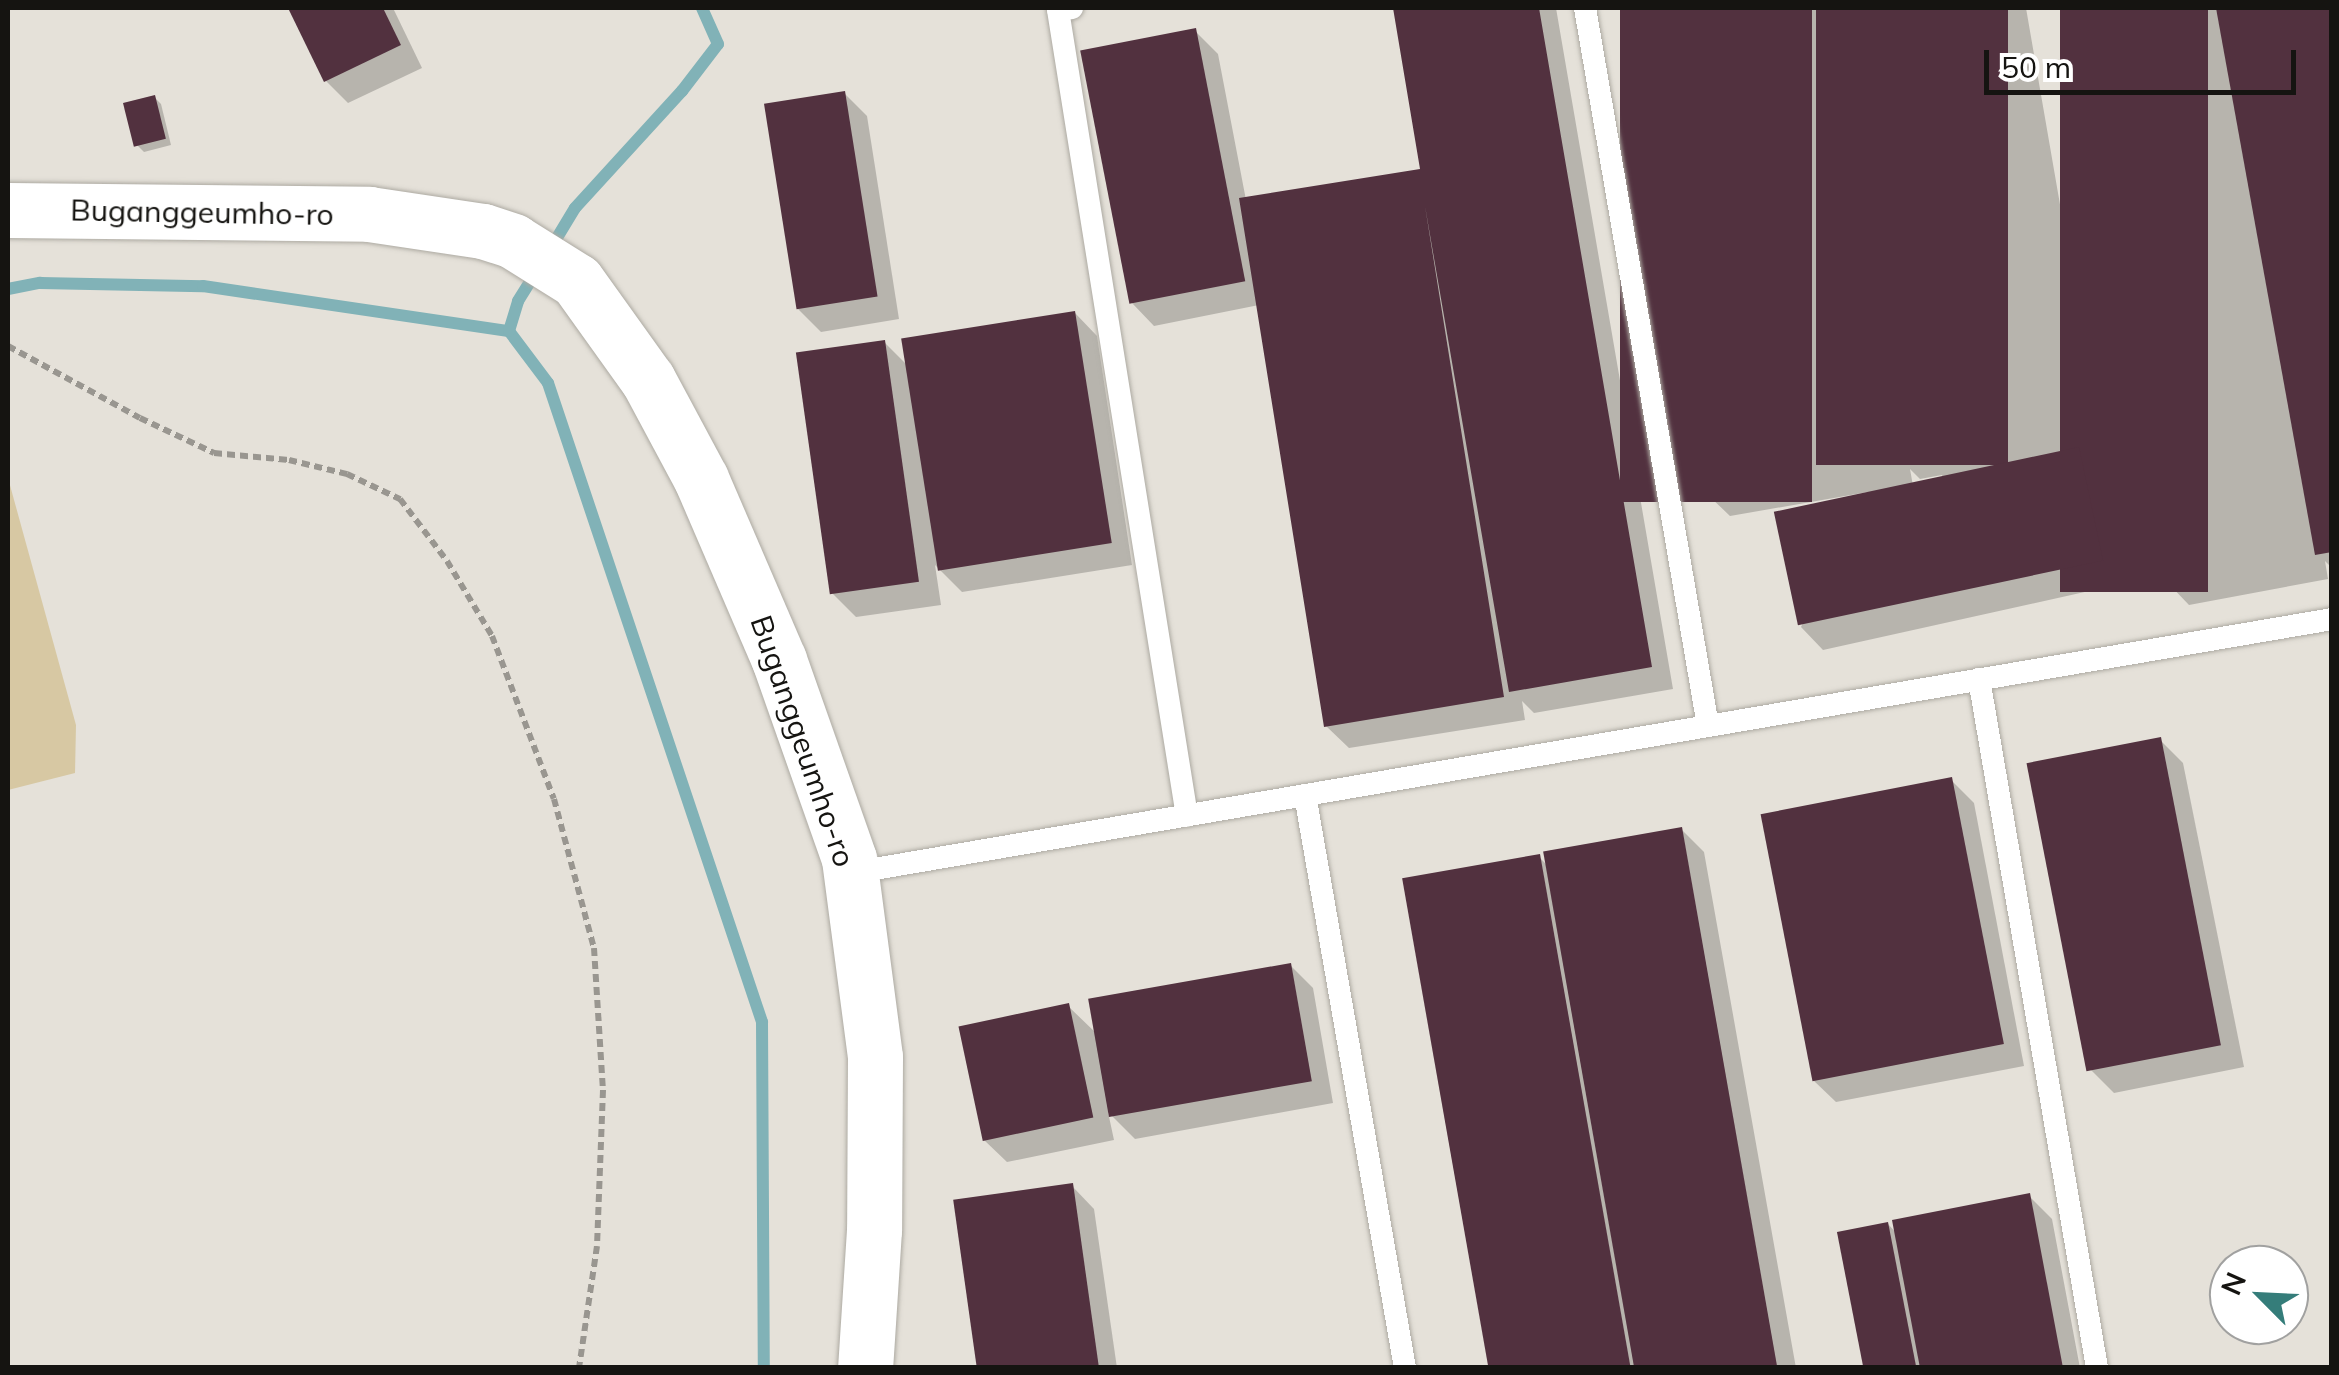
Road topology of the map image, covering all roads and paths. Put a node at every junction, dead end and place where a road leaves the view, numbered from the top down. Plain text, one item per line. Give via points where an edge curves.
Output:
1 (1072, 8) edge
2 (1585, 8) edge
3 (8, 210) edge
4 (8, 346) edge
5 (2332, 619) edge
6 (1979, 679) junction
7 (1708, 726) junction
8 (1305, 795) junction
9 (1188, 816) junction
10 (851, 873) junction
11 (579, 1368) edge
12 (865, 1368) edge
13 (1405, 1368) edge
14 (2096, 1368) edge

1 - 9 lane via 1058,10
2 - 7 lane
3 - 10 street, Buganggeumho-ro via 369,214 483,231 513,241 576,281 648,380 701,479 779,660
4 - 11 path via 214,452 348,474 400,500 448,560 492,636 554,799 594,948 603,1090 599,1207
5 - 6 lane
6 - 7 lane
6 - 14 lane
7 - 8 lane
8 - 9 lane
8 - 13 lane
9 - 10 lane
10 - 12 street, Buganggeumho-ro via 875,1057

